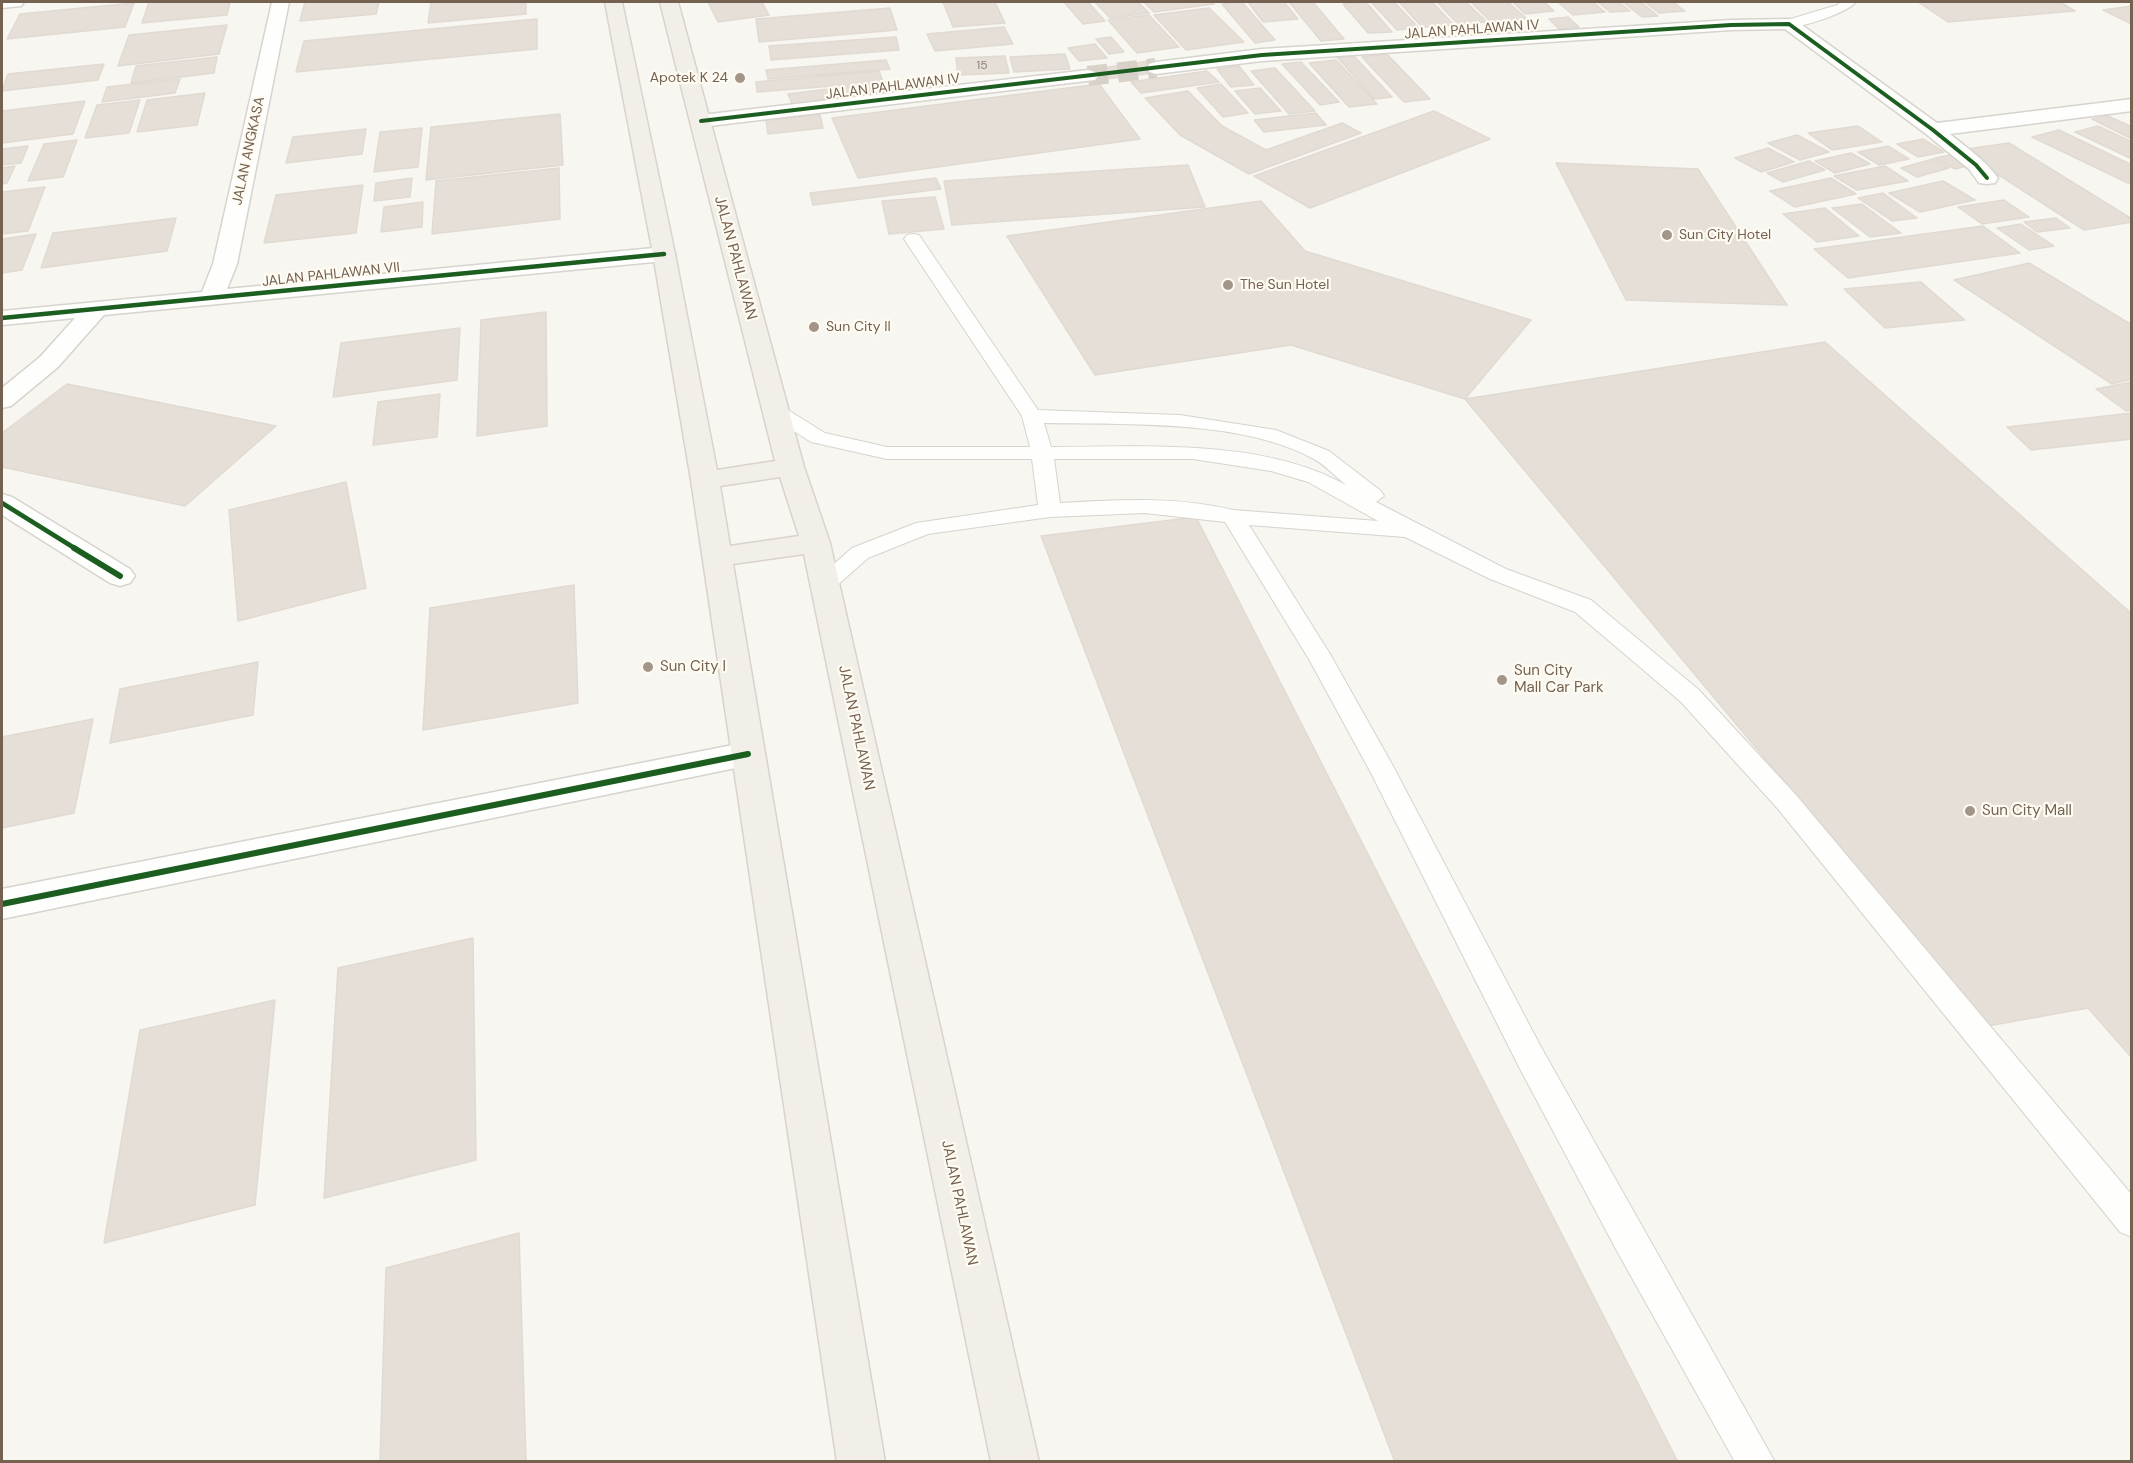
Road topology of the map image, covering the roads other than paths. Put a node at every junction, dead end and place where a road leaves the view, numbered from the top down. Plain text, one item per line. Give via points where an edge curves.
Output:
1 (15, 2) edge
2 (280, 2) edge
3 (613, 2) edge
4 (669, 2) edge
5 (1849, 2) edge
6 (2, 3) edge
7 (1790, 24) junction
8 (1156, 68) tunnel mouth
9 (1088, 76) tunnel mouth
10 (2132, 105) edge
11 (701, 122) junction
12 (1933, 130) junction
13 (1987, 178) dead end
14 (914, 239) dead end
15 (664, 254) junction
16 (211, 299) junction
17 (97, 309) junction
18 (2, 318) edge
19 (2, 400) edge
20 (776, 411) junction
21 (1032, 416) junction
22 (1042, 452) junction
23 (790, 467) junction
24 (705, 480) junction
25 (2, 503) edge
26 (1050, 510) junction
27 (1233, 517) junction
28 (1410, 530) junction
29 (816, 543) junction
30 (718, 557) junction
31 (120, 576) dead end
32 (825, 584) junction
33 (748, 754) junction
34 (2, 904) edge
35 (2132, 1221) edge
36 (861, 1461) edge
37 (1015, 1461) edge
38 (1756, 1461) edge

1 - 6 street
2 - 16 street, JALAN ANGKASA via 225,264
3 - 15 main road
4 - 11 main road, JALAN PAHLAWAN
5 - 7 lane via 1842,8
7 - 8 street, JALAN PAHLAWAN IV via 1286,54
7 - 12 street
9 - 11 street, JALAN PAHLAWAN IV
10 - 12 street
11 - 20 main road, JALAN PAHLAWAN
12 - 13 street
14 - 21 lane
15 - 16 street, JALAN PAHLAWAN VII
15 - 24 main road
16 - 17 street, JALAN PAHLAWAN VII
17 - 18 street, JALAN PAHLAWAN VII
17 - 19 street via 49,362
20 - 22 lane via 818,438 887,453
20 - 23 main road, JALAN PAHLAWAN
21 - 22 lane
21 - 28 lane via 1180,421 1276,436 1322,455
22 - 26 lane
22 - 28 lane via 1193,453 1273,465 1316,477
23 - 24 main road
23 - 29 main road, JALAN PAHLAWAN
24 - 30 main road
25 - 31 street
26 - 27 lane via 1145,506
26 - 32 lane via 924,528 860,554
27 - 28 lane
27 - 38 lane via 1321,660 1530,1058
28 - 35 lane via 1498,574 1583,606 1690,696 1795,811
29 - 30 main road
29 - 32 main road, JALAN PAHLAWAN
30 - 33 main road
32 - 37 main road, JALAN PAHLAWAN
33 - 34 street
33 - 36 main road

